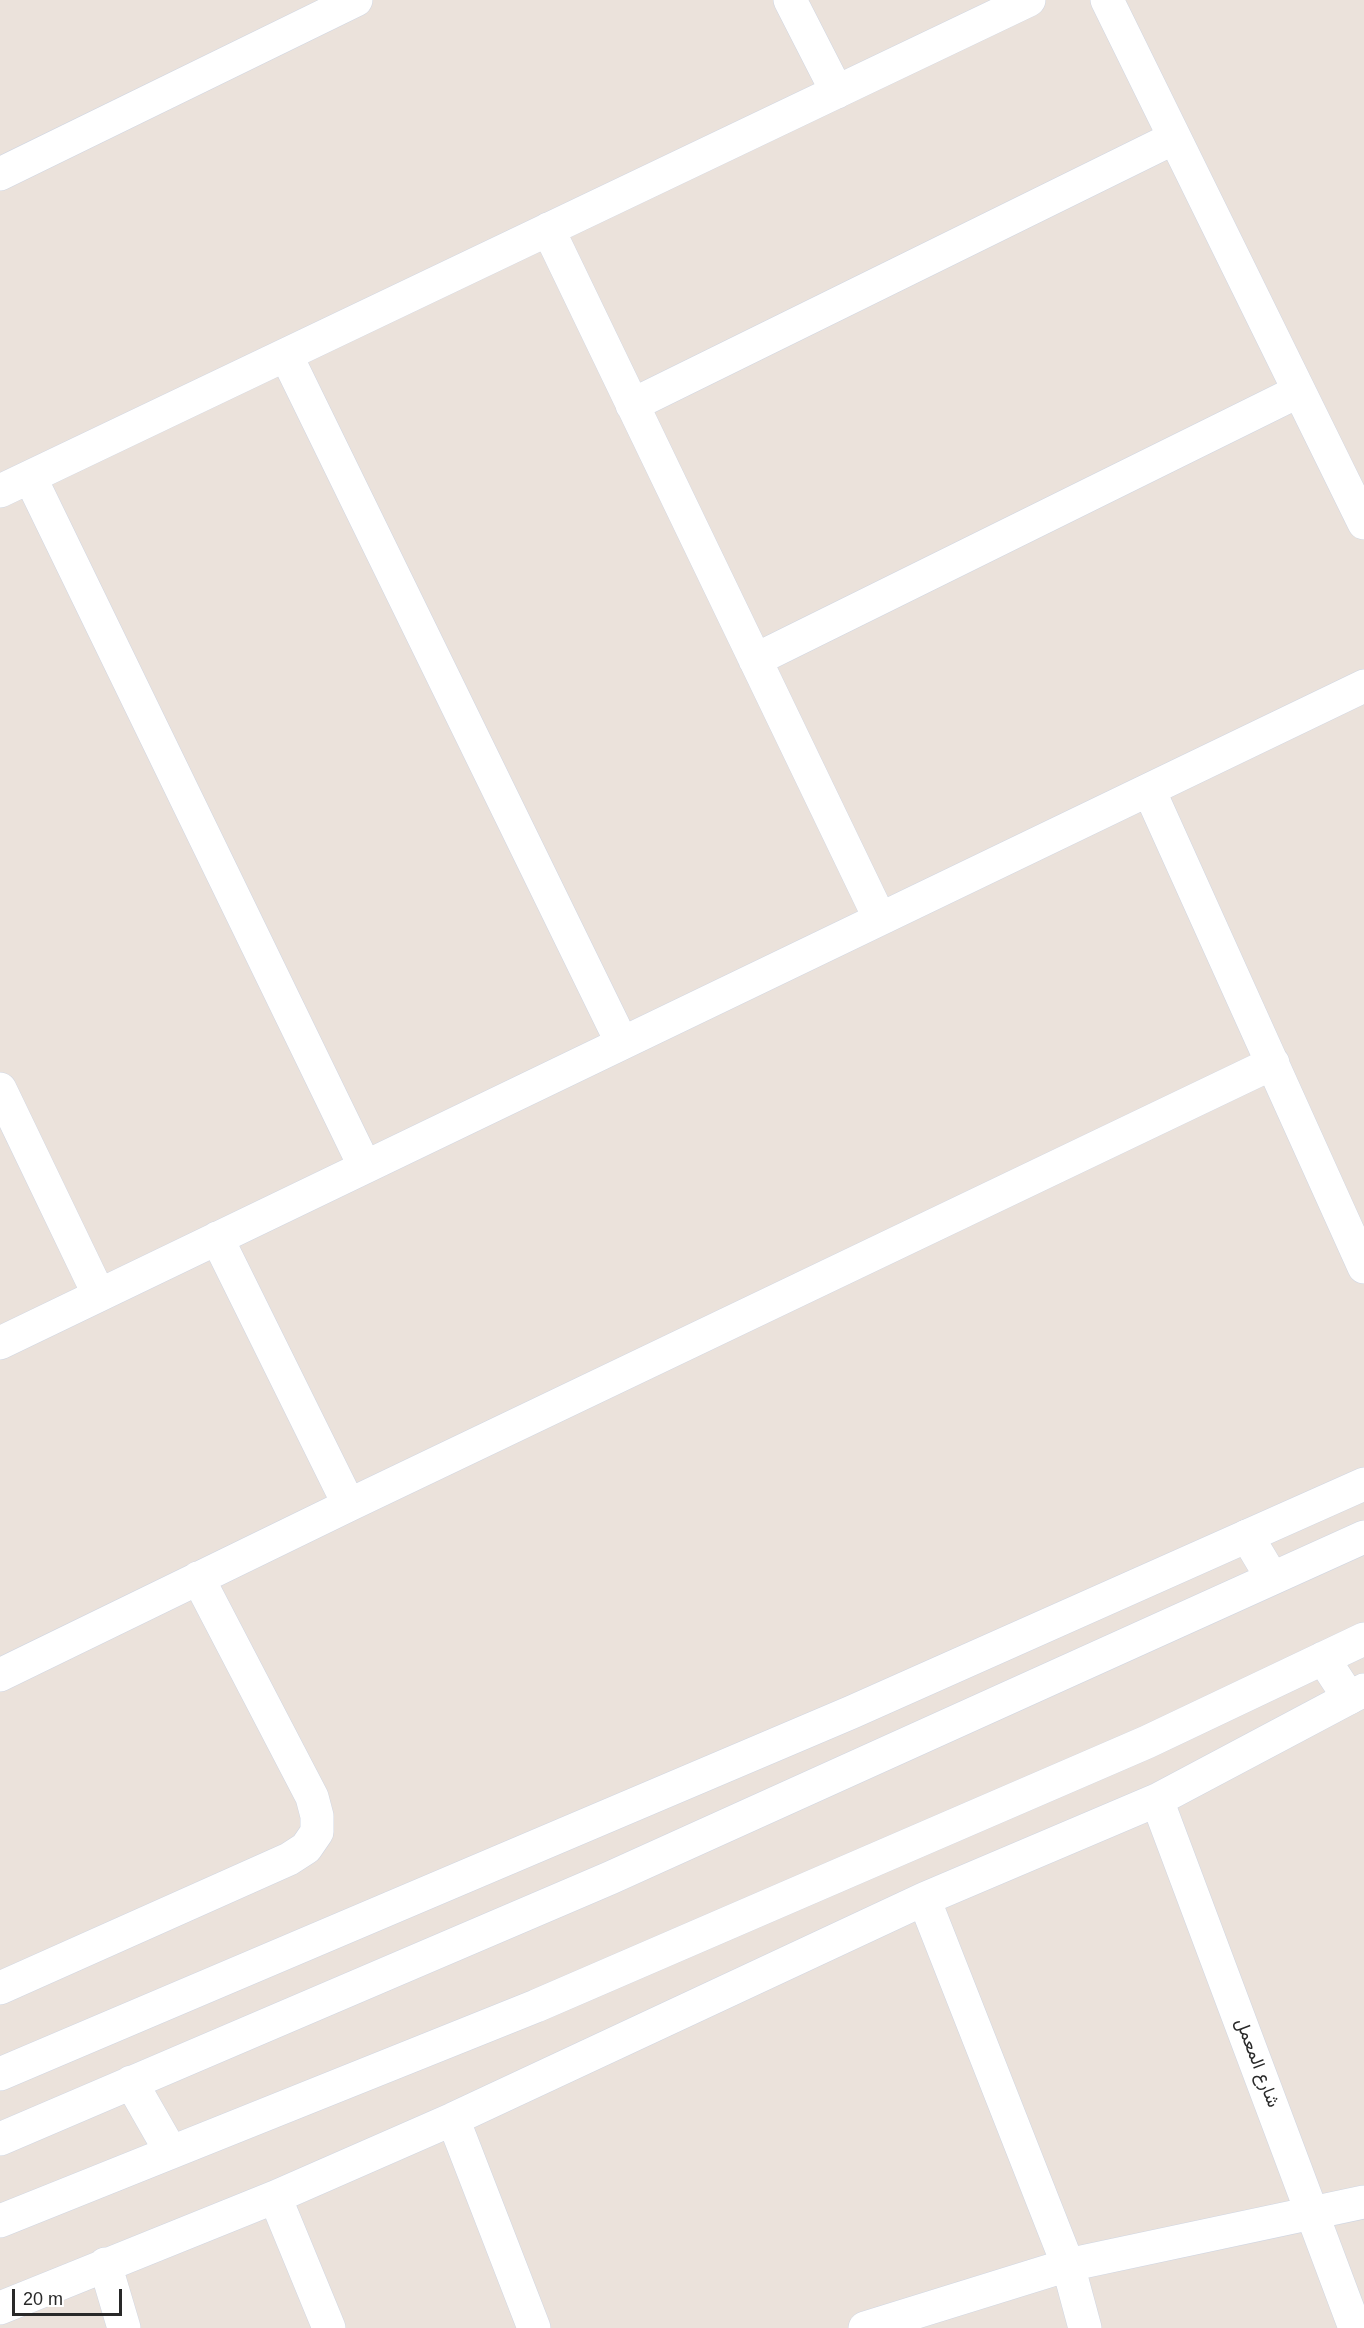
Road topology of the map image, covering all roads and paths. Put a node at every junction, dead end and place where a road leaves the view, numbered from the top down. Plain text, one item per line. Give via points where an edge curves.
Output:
1 (356, 0) edge
2 (790, 0) edge
3 (1029, 0) edge
4 (1107, 0) edge
5 (837, 92) junction
6 (1174, 138) junction
7 (0, 174) edge
8 (548, 230) junction
9 (286, 355) junction
10 (1299, 391) junction
11 (632, 405) junction
12 (30, 477) junction
13 (0, 491) edge
14 (1364, 523) edge
15 (755, 660) junction
16 (1364, 686) edge
17 (1149, 790) junction
18 (880, 919) junction
19 (622, 1043) junction
20 (1273, 1063) junction
21 (0, 1089) edge
22 (365, 1167) junction
23 (217, 1238) junction
24 (1364, 1267) edge
25 (99, 1295) junction
26 (0, 1343) edge
27 (1364, 1484) edge
28 (349, 1505) junction
29 (1247, 1536) junction
30 (1364, 1537) edge
31 (198, 1578) junction
32 (1272, 1578) junction
33 (1364, 1639) edge
34 (1323, 1658) junction
35 (0, 1675) edge
36 (1356, 1694) edge
37 (1157, 1800) junction
38 (924, 1899) junction
39 (0, 1989) edge
40 (0, 2074) edge
41 (131, 2082) junction
42 (453, 2119) junction
43 (0, 2139) edge
44 (171, 2151) junction
45 (275, 2197) junction
46 (1364, 2202) edge
47 (1313, 2213) junction
48 (0, 2221) edge
49 (105, 2264) junction
50 (1068, 2265) junction
51 (0, 2308) edge
52 (124, 2328) edge
53 (329, 2328) edge
54 (534, 2328) edge
55 (865, 2328) edge
56 (1085, 2328) edge
57 (1355, 2328) edge

1 - 7 street
2 - 5 street
3 - 5 street
4 - 6 street
5 - 8 street
6 - 10 street
6 - 11 street
8 - 9 street
8 - 11 street
9 - 12 street
9 - 19 street
10 - 14 street
10 - 15 street
11 - 15 street
12 - 13 street
12 - 22 street
15 - 18 street
16 - 17 street
17 - 18 street
17 - 20 street
18 - 19 street
19 - 22 street
20 - 24 street
20 - 28 street
21 - 25 street
22 - 23 street
23 - 25 street
23 - 28 street
25 - 26 street
27 - 29 street
28 - 31 street
29 - 32 street
29 - 40 street via 852,1712
30 - 32 street
31 - 35 street
31 - 39 street via 312,1797 318,1816 317,1832 306,1848 290,1859
32 - 41 street via 610,1878
33 - 34 street
34 - 36 street
34 - 44 street via 1147,1742 536,2006
36 - 37 street
37 - 38 street
37 - 47 street, شارع المعمل
38 - 42 street
38 - 50 street
41 - 43 street
41 - 44 street
42 - 45 street
42 - 54 street
44 - 48 street
45 - 49 street
45 - 53 street
46 - 47 street
47 - 50 street
47 - 57 street, شارع المعمل
49 - 51 street
49 - 52 street
50 - 55 street
50 - 56 street

